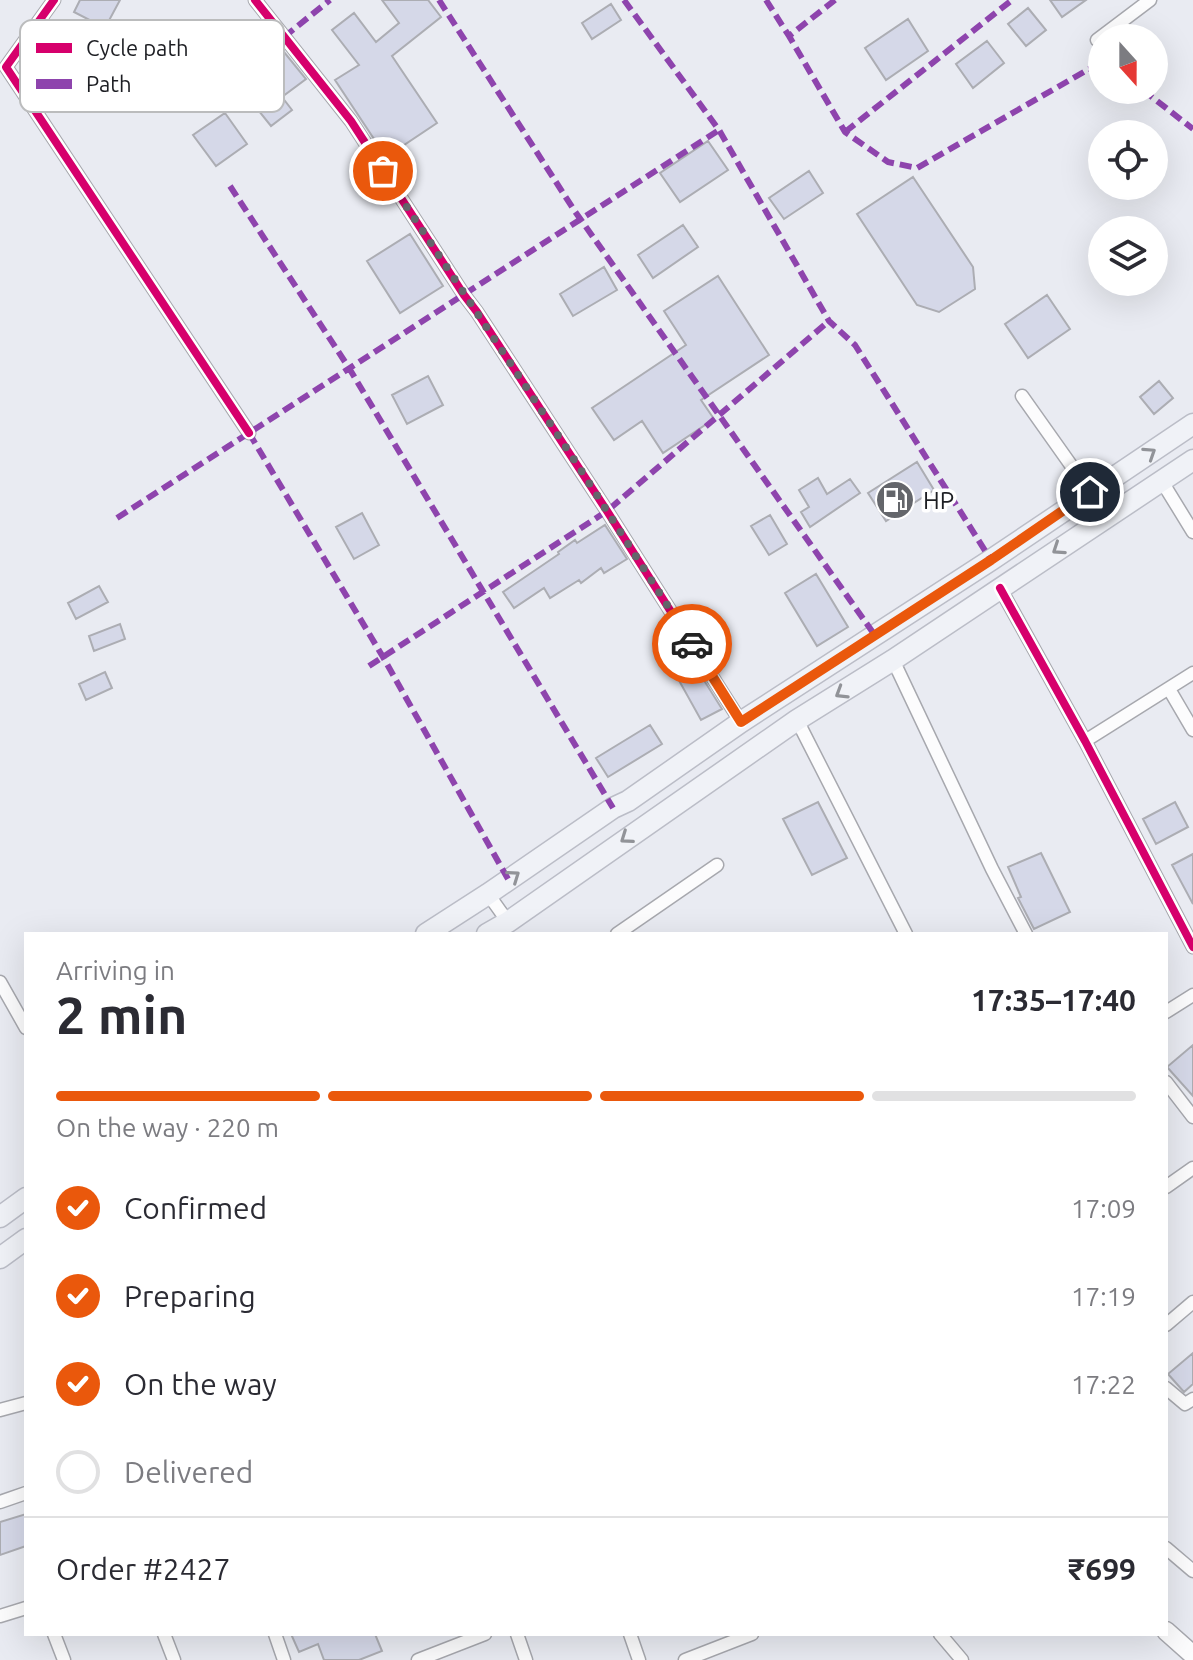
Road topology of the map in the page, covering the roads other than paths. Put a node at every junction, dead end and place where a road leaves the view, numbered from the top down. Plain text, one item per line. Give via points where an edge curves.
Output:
1 (54, 0) edge
2 (255, 0) edge
3 (1150, 0) edge
4 (40, 20) edge
5 (271, 20) edge
6 (1118, 24) edge
7 (284, 37) edge
8 (20, 47) edge
9 (20, 88) edge
10 (36, 112) edge
11 (1022, 396) dead end
12 (1193, 424) edge
13 (249, 433) dead end
14 (1193, 460) edge
15 (1161, 480) junction
16 (1090, 492) junction
17 (1193, 532) edge
18 (1000, 588) junction
19 (893, 660) junction
20 (1193, 673) edge
21 (1169, 689) junction
22 (797, 720) junction
23 (741, 722) junction
24 (1193, 730) edge
25 (1085, 741) junction
26 (717, 865) dead end
27 (488, 894) junction
28 (512, 928) edge
29 (429, 932) edge
30 (620, 932) edge
31 (905, 932) edge
32 (1025, 932) edge
33 (1193, 947) edge
34 (0, 982) edge
35 (1193, 995) edge
36 (1168, 1011) edge
37 (24, 1024) edge
38 (1168, 1085) edge
39 (1193, 1117) edge
40 (1193, 1168) edge
41 (1168, 1186) edge
42 (24, 1199) edge
43 (0, 1217) edge
44 (24, 1240) edge
45 (0, 1258) edge
46 (1193, 1302) edge
47 (1168, 1323) edge
48 (1168, 1390) edge
49 (1193, 1399) edge
50 (24, 1404) edge
51 (0, 1410) edge
52 (24, 1494) edge
53 (0, 1502) edge
54 (1168, 1550) edge
55 (1193, 1571) edge
56 (24, 1609) edge
57 (0, 1616) edge
58 (1168, 1633) edge
59 (55, 1636) edge
60 (165, 1636) edge
61 (276, 1636) edge
62 (480, 1636) edge
63 (518, 1636) edge
64 (631, 1636) edge
65 (747, 1636) edge
66 (942, 1636) edge
67 (1193, 1655) edge
68 (64, 1660) edge
69 (174, 1660) edge
70 (284, 1660) edge
71 (418, 1660) edge
72 (526, 1660) edge
73 (639, 1660) edge
74 (685, 1660) edge
75 (962, 1660) edge

1 - 4 street
2 - 5 street
3 - 6 street
7 - 23 street via 351,121
8 - 9 street via 6,67
10 - 13 street
11 - 16 street
16 -> 12 highway
14 - 15 highway
15 - 17 street
15 -> 18 highway
16 - 23 highway
18 - 19 highway
18 - 25 street
19 -> 22 highway
19 - 32 street
20 - 21 street
21 - 24 street
21 - 25 street
22 -> 28 highway
22 - 31 street
27 -> 23 highway
25 - 33 street
26 - 30 street
27 - 28 street
27 - 29 highway
34 - 37 street
35 - 36 street
38 - 39 street
40 - 41 street
42 - 43 highway
44 - 45 highway
46 - 47 street
48 - 49 street via 1185,1404
50 - 51 street
52 - 53 street
54 - 55 street
56 - 57 street
58 - 67 main road
59 - 68 street
60 - 69 street
61 - 70 street
62 - 71 street
63 - 72 street
64 - 73 street
65 - 74 street
66 - 75 street

